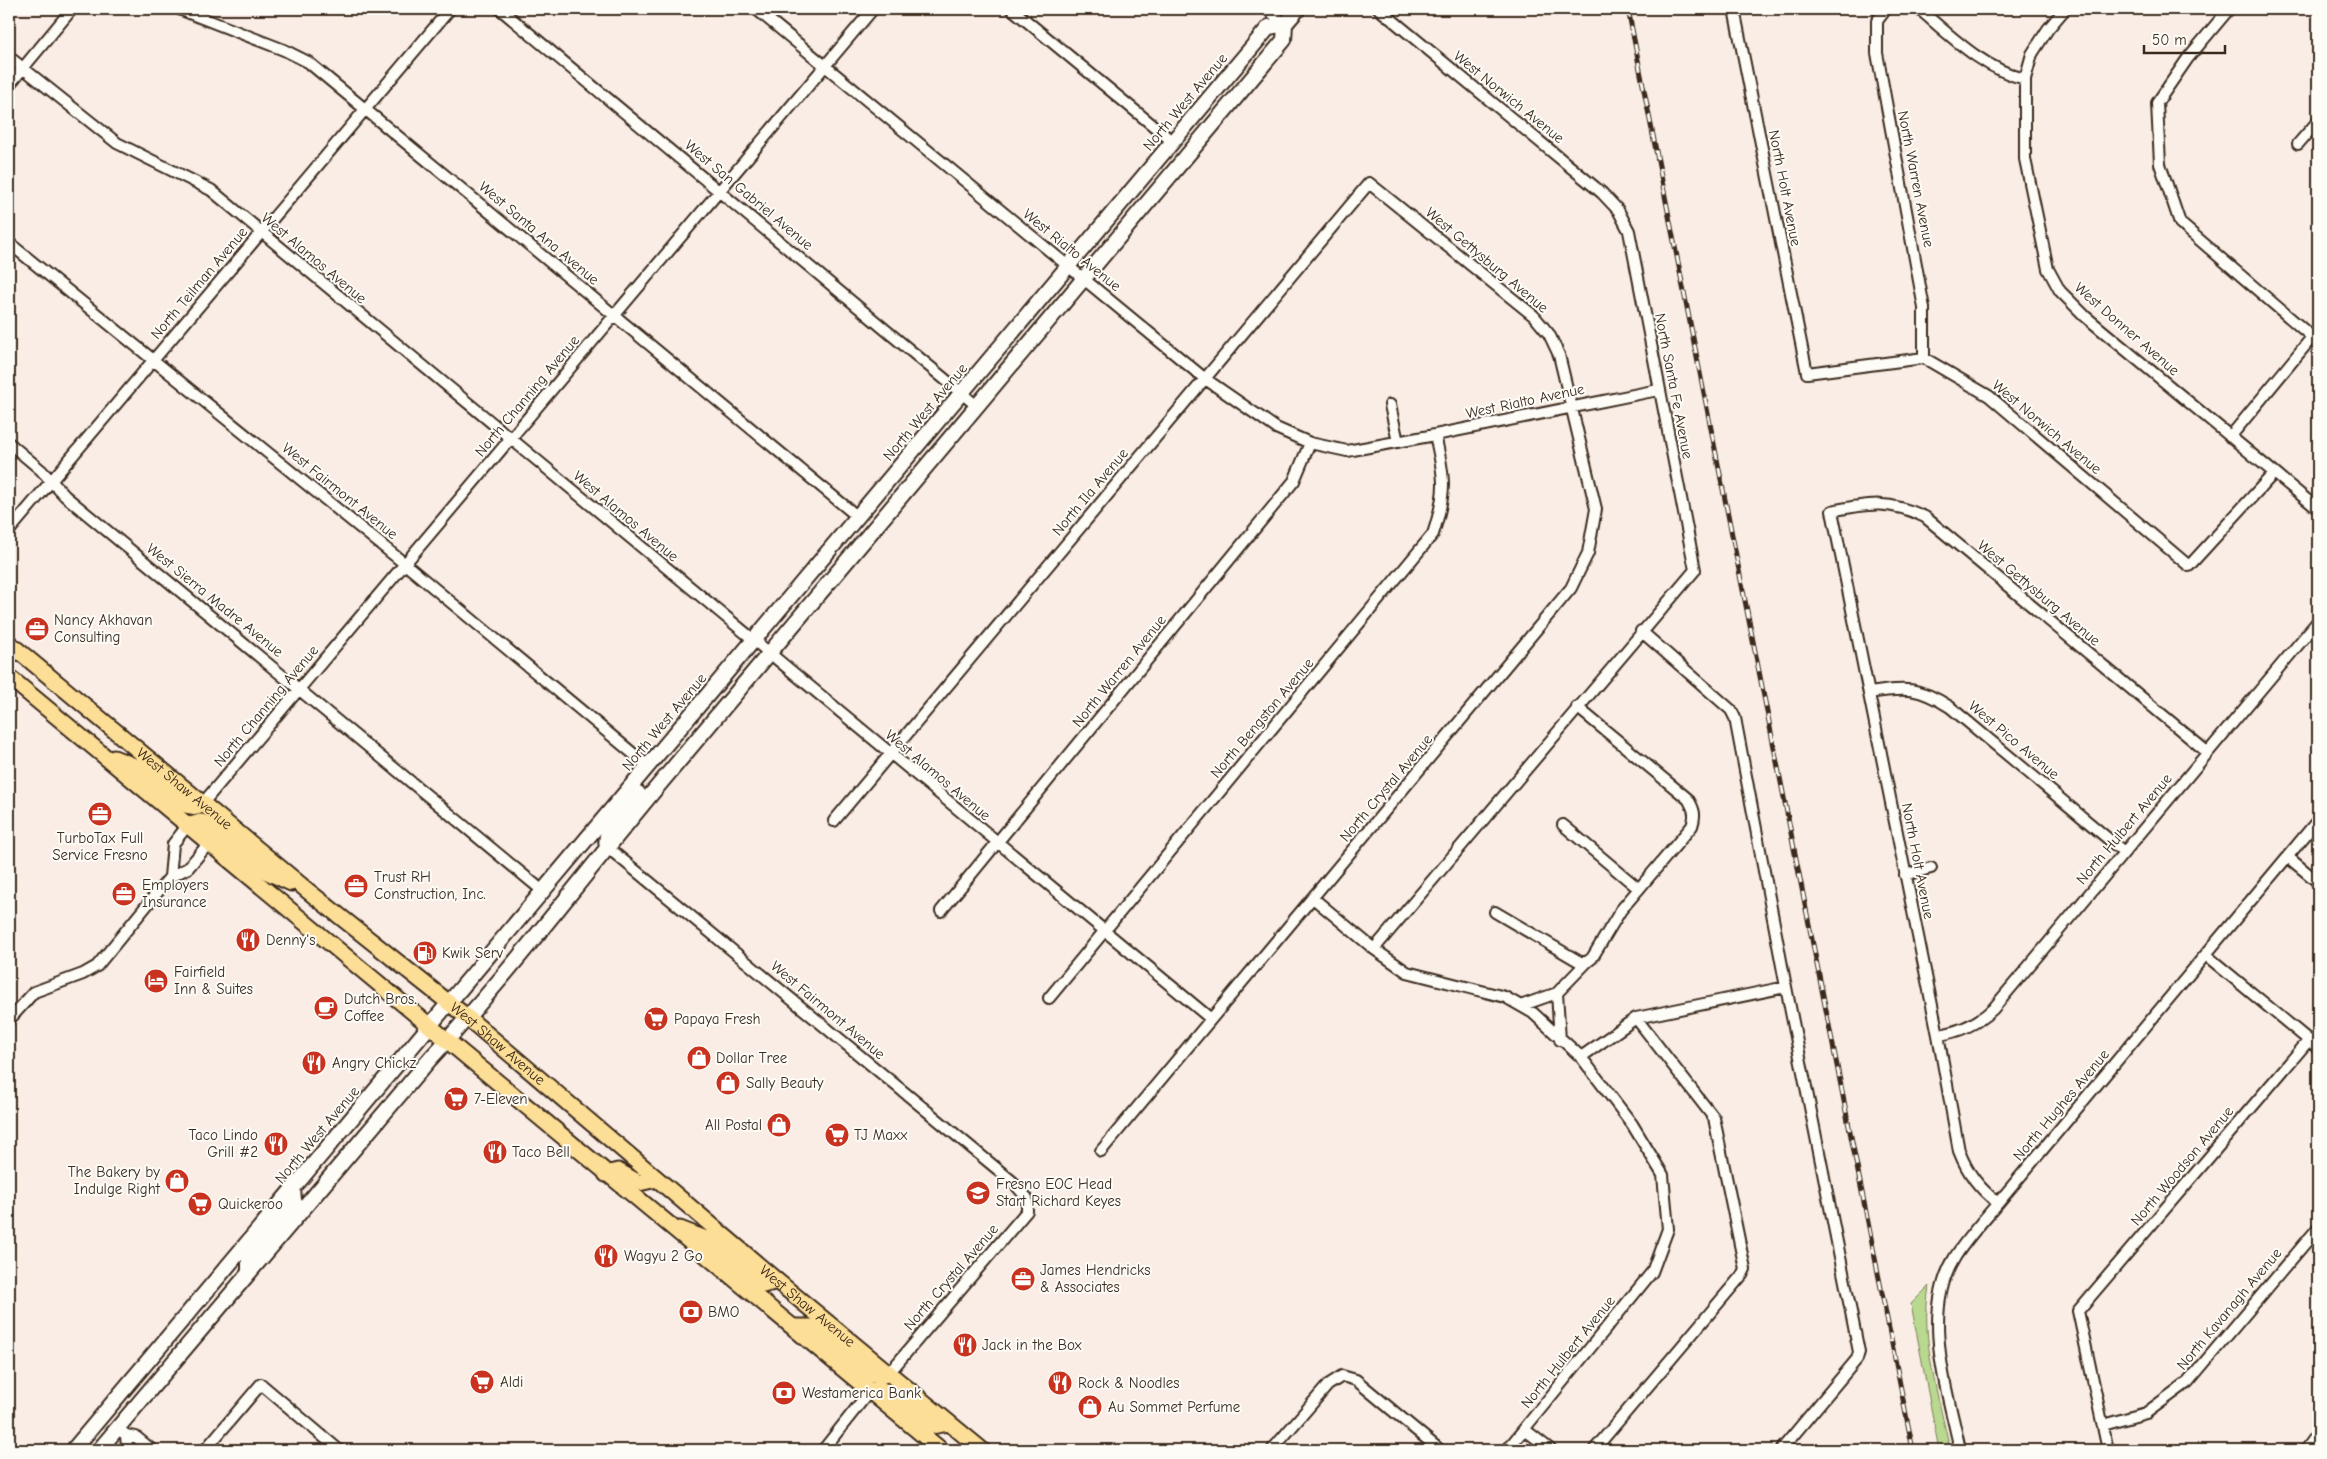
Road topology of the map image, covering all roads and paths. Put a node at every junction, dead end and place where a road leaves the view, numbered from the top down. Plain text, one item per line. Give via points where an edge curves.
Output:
1 (72, 9) edge
2 (179, 9) edge
3 (450, 9) edge
4 (500, 9) edge
5 (756, 9) edge
6 (873, 9) edge
7 (1012, 9) edge
8 (1267, 9) edge
9 (1298, 9) edge
10 (1379, 9) edge
11 (1734, 9) edge
12 (1886, 9) edge
13 (1918, 9) edge
14 (2065, 9) edge
15 (2229, 9) edge
16 (1285, 24) junction
17 (9, 57) edge
18 (825, 66) junction
19 (23, 68) junction
20 (2026, 79) junction
21 (9, 85) edge
22 (365, 109) junction
23 (2318, 121) edge
24 (1173, 142) junction
25 (2298, 144) dead end
26 (1369, 182) joint
27 (721, 191) junction
28 (1618, 210) joint
29 (261, 233) junction
30 (9, 243) edge
31 (1069, 266) junction
32 (1084, 279) junction
33 (615, 316) junction
34 (2315, 333) edge
35 (1924, 358) junction
36 (154, 359) junction
37 (1204, 378) junction
38 (1658, 390) junction
39 (962, 393) junction
40 (1390, 405) dead end
41 (977, 406) junction
42 (1570, 406) junction
43 (1435, 435) junction
44 (2230, 437) junction
45 (510, 439) junction
46 (1398, 442) junction
47 (9, 443) edge
48 (1310, 443) junction
49 (2274, 473) junction
50 (52, 482) junction
51 (2318, 509) edge
52 (1832, 511) joint
53 (858, 517) junction
54 (9, 531) edge
55 (405, 564) junction
56 (2318, 621) edge
57 (1641, 631) junction
58 (754, 641) junction
59 (9, 644) edge
60 (769, 654) junction
61 (9, 677) edge
62 (301, 689) junction
63 (1869, 693) junction
64 (1577, 707) junction
65 (673, 737) junction
66 (2207, 752) junction
67 (890, 754) junction
68 (103, 755) junction
69 (648, 766) junction
70 (203, 803) junction
71 (2318, 820) edge
72 (834, 821) dead end
73 (1563, 825) dead end
74 (187, 826) junction
75 (209, 843) junction
76 (997, 843) junction
77 (607, 847) junction
78 (2124, 852) junction
79 (2288, 858) junction
80 (1931, 868) dead end
81 (1905, 874) junction
82 (170, 877) junction
83 (2318, 882) edge
84 (1639, 889) junction
85 (308, 891) junction
86 (544, 892) junction
87 (1313, 898) junction
88 (941, 911) dead end
89 (1495, 912) dead end
90 (1105, 932) junction
91 (1374, 949) junction
92 (2207, 956) junction
93 (1587, 962) junction
94 (1786, 988) junction
95 (1557, 994) junction
96 (1049, 998) dead end
97 (450, 1003) junction
98 (1523, 1005) junction
99 (468, 1018) junction
100 (1636, 1018) junction
101 (9, 1020) edge
102 (1211, 1020) junction
103 (430, 1026) junction
104 (1938, 1035) junction
105 (1560, 1040) junction
106 (2309, 1040) junction
107 (447, 1041) junction
108 (2318, 1048) edge
109 (1581, 1058) junction
110 (1100, 1151) dead end
111 (606, 1174) junction
112 (657, 1179) junction
113 (293, 1189) junction
114 (1027, 1198) joint
115 (1998, 1204) junction
116 (669, 1226) junction
117 (2318, 1228) edge
118 (249, 1272) junction
119 (776, 1281) junction
120 (793, 1327) junction
121 (174, 1332) junction
122 (889, 1373) junction
123 (869, 1392) junction
124 (948, 1423) junction
125 (2103, 1425) junction
126 (1524, 1429) junction
127 (122, 1432) junction
128 (2318, 1432) edge
129 (145, 1448) edge
130 (74, 1450) edge
131 (99, 1450) edge
132 (131, 1450) edge
133 (205, 1450) edge
134 (339, 1450) edge
135 (823, 1450) edge
136 (941, 1450) edge
137 (982, 1450) edge
138 (1272, 1450) edge
139 (1440, 1450) edge
140 (1507, 1450) edge
141 (1551, 1450) edge
142 (1594, 1450) edge
143 (1781, 1450) edge
144 (1960, 1450) edge
145 (2108, 1450) edge
146 (2305, 1450) edge

1 - 19 street
2 - 22 street, West Santa Ana Avenue via 296,55
3 - 22 street, North Teilman Avenue
4 - 27 street, West San Gabriel Avenue
5 - 18 street, West Rialto Avenue
6 - 18 street, North Channing Avenue
7 - 24 street
8 - 16 street
9 - 16 main road, North West Avenue
10 - 28 street, West Norwich Avenue via 1602,193
11 - 35 street, North Holt Avenue via 1807,373
12 - 35 street, North Warren Avenue via 1877,21 1877,53 1924,308
13 - 20 street via 1990,66
14 - 20 street via 2032,54
15 - 34 street via 2188,58 2157,103 2160,164 2180,223
16 - 24 main road, North West Avenue via 1268,27
16 - 32 main road, North West Avenue via 1284,40
17 - 19 street, West Alamos Avenue
18 - 27 street, North Channing Avenue
18 - 31 street, West Rialto Avenue
19 - 21 street
19 - 29 street, West Alamos Avenue via 117,142 211,190
20 - 44 street, West Donner Avenue via 2025,159 2045,258 2054,281 2086,317
22 - 29 street, North Teilman Avenue
22 - 33 street, West Santa Ana Avenue
23 - 25 street
24 - 31 main road, North West Avenue
26 - 37 street, North Ila Avenue
26 - 42 street, West Gettysburg Avenue via 1534,316 1549,334 1559,355
27 - 33 street, North Channing Avenue
27 - 39 street, West San Gabriel Avenue
28 - 38 street, North Santa Fe Avenue via 1629,231
29 - 36 street, North Teilman Avenue
29 - 45 street, West Alamos Avenue
30 - 36 street, West Fairmont Avenue
31 - 32 street, West Rialto Avenue
31 - 39 main road, North West Avenue
32 - 37 street, West Rialto Avenue
32 - 41 main road, North West Avenue
33 - 45 street, North Channing Avenue
33 - 53 street, West Santa Ana Avenue
34 - 44 street
35 - 49 street, West Norwich Avenue via 1989,396 2189,566
36 - 50 street, North Teilman Avenue
36 - 55 street, West Fairmont Avenue
37 - 48 street, West Rialto Avenue via 1276,428
37 - 67 street, North Ila Avenue
38 - 42 street, West Rialto Avenue
38 - 57 street, North Santa Fe Avenue via 1695,570
39 - 41 street, West San Gabriel Avenue
39 - 53 main road, North West Avenue
40 - 46 street
41 - 60 main road, North West Avenue
42 - 43 street, West Rialto Avenue
42 - 87 street, North Crystal Avenue via 1596,509 1588,553 1571,588
43 - 46 street, West Rialto Avenue
43 - 90 street, North Bengston Avenue via 1444,471 1444,502 1433,534
44 - 49 street, West Donner Avenue
45 - 55 street, North Channing Avenue
45 - 58 street, West Alamos Avenue
46 - 48 street, West Rialto Avenue via 1347,450
47 - 50 street, West Sierra Madre Avenue
48 - 76 street, North Warren Avenue via 1294,481
49 - 51 street, West Donner Avenue
50 - 54 street, North Teilman Avenue
50 - 62 street, West Sierra Madre Avenue
52 - 63 street, North Holt Avenue
52 - 66 street, West Gettysburg Avenue via 1886,504 1925,517
53 - 58 main road, North West Avenue
55 - 62 street, North Channing Avenue
55 - 69 street, West Fairmont Avenue
56 - 66 street, North Hulbert Avenue
57 - 64 street
57 - 94 street via 1731,710 1735,718
58 - 60 street, West Alamos Avenue
58 - 65 main road, North West Avenue
59 - 70 main road, West Shaw Avenue
60 - 67 street, West Alamos Avenue
60 - 77 main road, North West Avenue
61 - 68 main road, West Shaw Avenue
62 - 70 street, North Channing Avenue
62 - 86 street, West Sierra Madre Avenue
63 - 78 street, West Pico Avenue via 1901,688 1932,695
63 - 81 street, North Holt Avenue
64 - 84 street via 1694,807 1692,826
64 - 91 street
65 - 69 main road, North West Avenue
65 - 77 main road via 665,760 609,829 605,839
66 - 78 street, North Hulbert Avenue
67 - 72 street, North Ila Avenue
67 - 76 street, West Alamos Avenue
68 - 70 main road via 136,768 186,805 197,807
68 - 74 main road, West Shaw Avenue
69 - 86 main road, North West Avenue
70 - 85 main road, West Shaw Avenue
71 - 79 street, North Hughes Avenue
73 - 84 street
74 - 75 main road, West Shaw Avenue
74 - 82 street via 173,844
74 - 85 main road via 201,822 207,825 259,868
75 - 82 street via 188,868
75 - 103 main road, West Shaw Avenue
76 - 88 street, North Warren Avenue
76 - 90 street, West Alamos Avenue
77 - 99 main road, North West Avenue via 564,904
77 - 114 street, West Fairmont Avenue via 1013,1182
78 - 104 street, North Hulbert Avenue via 1992,1009 1965,1028
79 - 83 street
79 - 92 street, North Hughes Avenue
80 - 81 street
81 - 104 street, North Holt Avenue
82 - 101 street via 97,966 34,992
84 - 93 street
85 - 97 main road, West Shaw Avenue
86 - 97 main road, North West Avenue
87 - 91 street
87 - 102 street, North Crystal Avenue
89 - 93 street via 1580,962
90 - 96 street, North Bengston Avenue
90 - 102 street, West Alamos Avenue
91 - 98 street via 1407,972 1505,997
92 - 106 street
92 - 115 street, North Hughes Avenue
93 - 95 street
94 - 100 street
94 - 143 street via 1859,1352 1857,1359
95 - 98 street
95 - 105 street
97 - 99 main road, West Shaw Avenue
97 - 103 main road, North West Avenue
98 - 105 street
99 - 107 main road, North West Avenue
99 - 112 main road, West Shaw Avenue
100 - 109 street
100 - 142 street via 1714,1118 1745,1269
102 - 110 street, North Crystal Avenue
103 - 107 main road, West Shaw Avenue
103 - 113 main road, North West Avenue
104 - 115 street, North Holt Avenue via 1959,1151 1978,1186
105 - 109 street
106 - 108 street
106 - 125 street, North Woodson Avenue via 2078,1311
107 - 111 main road, West Shaw Avenue
107 - 118 main road, North West Avenue
109 - 126 street, North Hulbert Avenue via 1632,1124 1662,1175 1668,1229 1652,1272
111 - 112 main road via 618,1171 639,1183
111 - 116 main road, West Shaw Avenue
112 - 119 main road, West Shaw Avenue
113 - 118 main road via 294,1200 249,1257
113 - 121 main road, North West Avenue
114 - 122 street, North Crystal Avenue via 1027,1211
115 - 144 street, North Hughes Avenue via 1955,1258 1944,1284 1938,1312 1939,1344
116 - 119 main road via 706,1239 762,1285
116 - 120 main road, West Shaw Avenue
117 - 125 street, North Kavanagh Avenue via 2188,1382 2146,1413
118 - 127 main road, North West Avenue
119 - 122 main road, West Shaw Avenue
120 - 122 main road via 811,1327 872,1376
120 - 123 main road, West Shaw Avenue
121 - 127 main road via 155,1368 116,1415 114,1424
121 - 130 main road, North West Avenue
122 - 124 main road, West Shaw Avenue
123 - 124 main road via 887,1390 931,1426
123 - 135 street
123 - 136 main road, West Shaw Avenue
124 - 137 main road, West Shaw Avenue
125 - 145 street
126 - 140 street, North Hulbert Avenue
126 - 141 street
127 - 129 street via 136,1437
127 - 131 main road, North West Avenue
127 - 132 street via 127,1448
128 - 146 street
133 - 134 street via 261,1384
138 - 139 street via 1328,1385 1342,1376 1356,1380

